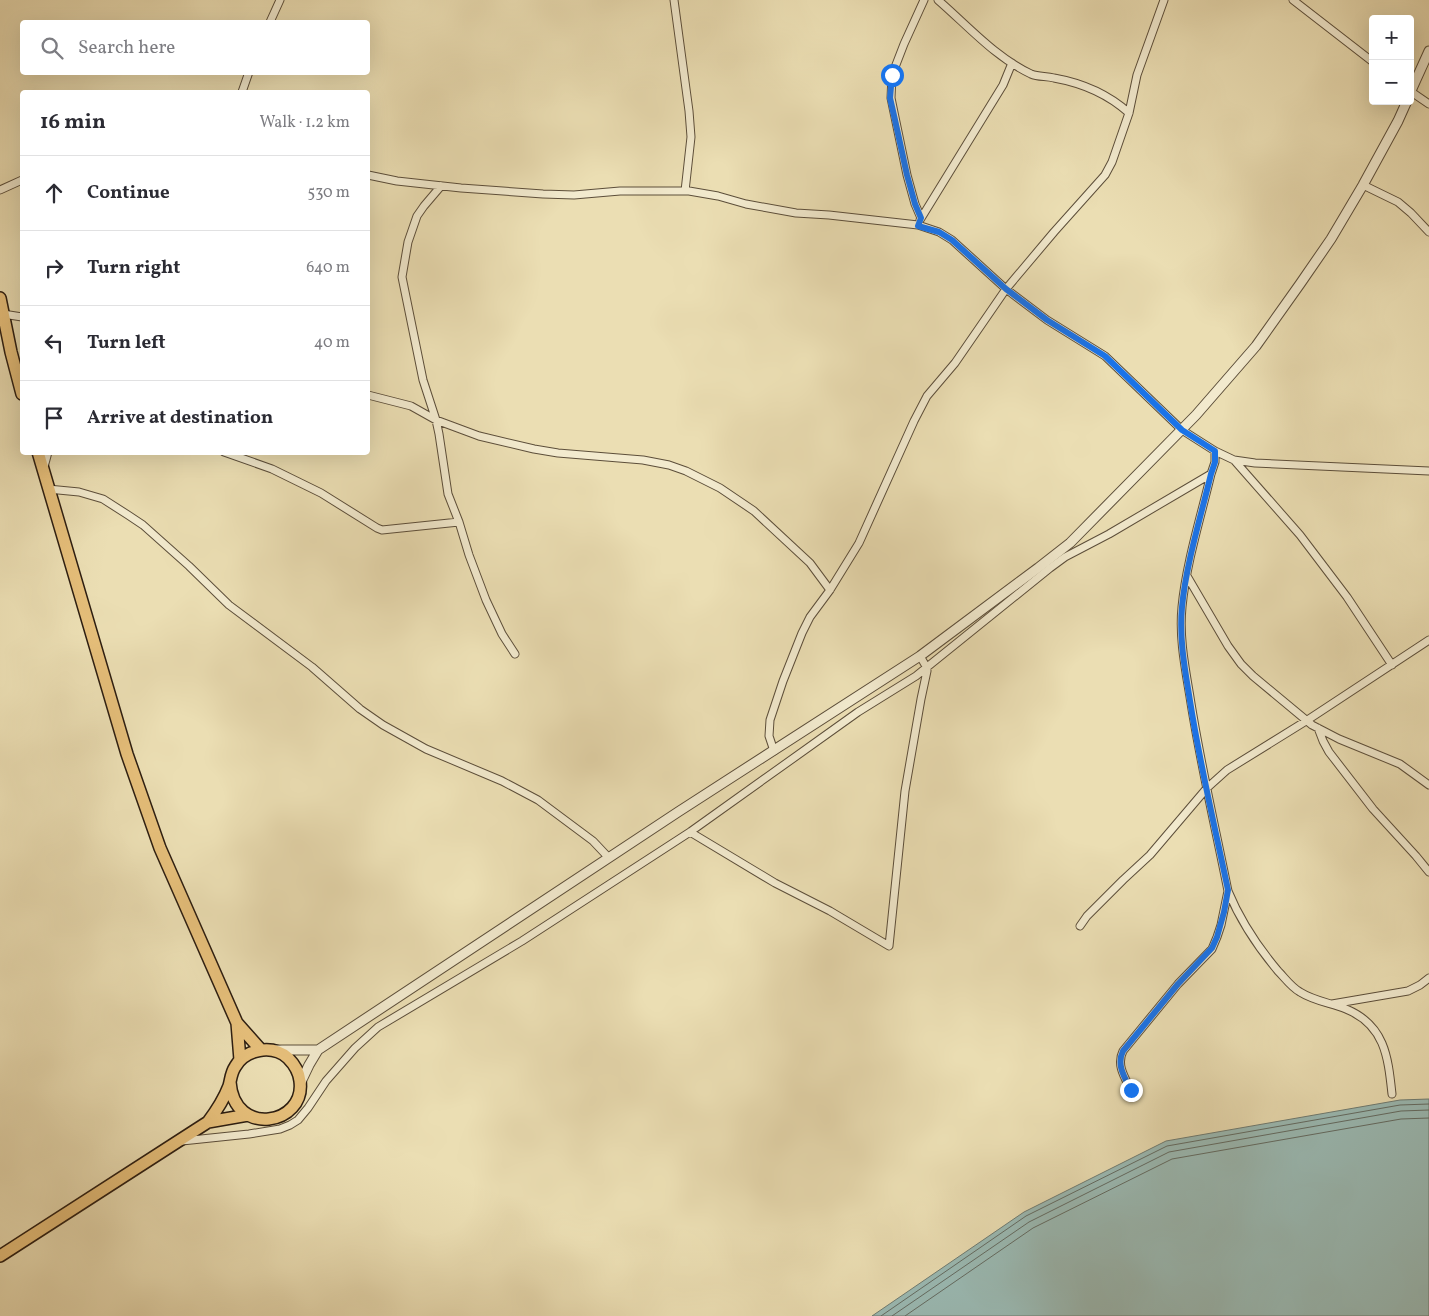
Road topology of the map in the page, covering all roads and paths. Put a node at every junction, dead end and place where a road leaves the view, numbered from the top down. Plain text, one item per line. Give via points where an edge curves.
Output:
1 (280, 0) edge
2 (674, 0) edge
3 (924, 0) edge
4 (938, 0) edge
5 (1164, 0) edge
6 (1293, 0) edge
7 (1303, 3) edge
8 (271, 20) edge
9 (1429, 51) edge
10 (1371, 60) edge
11 (1012, 63) junction
12 (248, 75) edge
13 (1414, 83) edge
14 (243, 90) edge
15 (1414, 95) edge
16 (1429, 104) edge
17 (1405, 105) edge
18 (1129, 113) junction
19 (370, 175) edge
20 (20, 181) edge
21 (1363, 185) junction
22 (441, 186) junction
23 (0, 190) edge
24 (685, 191) junction
25 (920, 222) junction
26 (1429, 232) edge
27 (1006, 289) junction
28 (0, 298) edge
29 (3, 314) junction
30 (20, 317) edge
31 (20, 386) edge
32 (370, 396) edge
33 (436, 420) junction
34 (1182, 430) junction
35 (1215, 451) junction
36 (39, 455) edge
37 (47, 455) edge
38 (232, 455) edge
39 (1234, 460) junction
40 (43, 471) junction
41 (1429, 471) edge
42 (1211, 474) junction
43 (48, 489) junction
44 (459, 522) junction
45 (1187, 576) junction
46 (830, 590) junction
47 (1429, 640) edge
48 (515, 654) dead end
49 (920, 656) junction
50 (1392, 665) junction
51 (927, 668) junction
52 (1306, 721) junction
53 (1318, 728) junction
54 (774, 751) junction
55 (1429, 785) edge
56 (1207, 788) junction
57 (690, 832) junction
58 (608, 858) junction
59 (1429, 872) edge
60 (1228, 890) junction
61 (1080, 926) dead end
62 (1429, 978) edge
63 (1331, 1005) junction
64 (237, 1023) junction
65 (267, 1050) junction
66 (318, 1050) junction
67 (240, 1060) junction
68 (230, 1082) junction
69 (300, 1084) junction
70 (1131, 1090) dead end
71 (1392, 1094) dead end
72 (248, 1115) junction
73 (208, 1122) junction
74 (179, 1141) junction
75 (0, 1256) edge

1 - 8 street
2 - 24 street via 690,128
3 - 25 street via 892,75 890,98
4 - 11 street
5 - 18 street via 1137,75
6 - 7 street
7 - 10 street
9 - 13 street
11 - 18 street via 1034,76 1097,91
11 - 25 street via 1003,85
12 - 14 street
15 - 16 street
17 - 21 street
18 - 27 street via 1105,175
19 - 22 street via 397,182
20 - 23 street
21 - 26 street via 1398,202
21 - 34 street via 1331,239 1256,346
22 - 24 street via 566,194
22 - 33 street via 417,216 402,276 423,380
24 - 25 street via 796,213
25 - 27 street via 952,240
27 - 34 street via 1047,320 1105,356
27 - 46 street via 955,363 927,396 859,543
28 - 29 main road
29 - 30 street
29 - 31 main road
32 - 33 street via 411,406
33 - 44 street via 448,494
33 - 46 street via 479,436 534,449 643,460 686,470 720,488 754,512 810,564
34 - 35 street
34 - 49 street via 1070,543
35 - 39 street
35 - 42 street
36 - 40 main road
37 - 40 street
38 - 44 street via 272,469 321,493 382,530
39 - 41 street
39 - 50 street via 1300,535 1347,597
40 - 43 main road
42 - 45 street
42 - 51 street via 1058,562
43 - 58 street via 79,492 103,499 128,515 143,525 229,605 312,666 382,725 426,749 538,800 593,841
43 - 64 main road via 150,822
44 - 48 street via 486,600
45 - 52 street via 1241,664
45 - 56 street via 1182,607 1182,647
46 - 54 street via 802,633 776,700 769,736
47 - 50 street
49 - 51 street
49 - 54 street
50 - 52 street
51 - 57 street via 858,712
51 - 57 street via 905,791 889,946
52 - 53 street
52 - 56 street via 1227,770
53 - 55 street via 1400,764
53 - 59 street via 1329,752 1373,809
54 - 58 street
56 - 60 street
56 - 61 street via 1150,855
57 - 74 street via 522,941 378,1027 355,1048 298,1120 290,1125 250,1134
58 - 66 street
60 - 63 street via 1254,941 1283,977 1298,991
60 - 70 street via 1212,948 1178,984 1121,1055 1122,1073
62 - 63 street via 1408,991
63 - 71 street via 1353,1013 1376,1031 1386,1052
64 - 65 main road
64 - 67 main road
65 - 66 street
65 - 67 main road via 250,1053
65 - 69 main road via 284,1055 293,1062
66 - 69 street
67 - 68 main road
68 - 72 main road via 234,1101
68 - 73 main road
69 - 72 main road via 299,1095 288,1112 268,1120
72 - 73 main road
73 - 74 main road
74 - 75 main road

